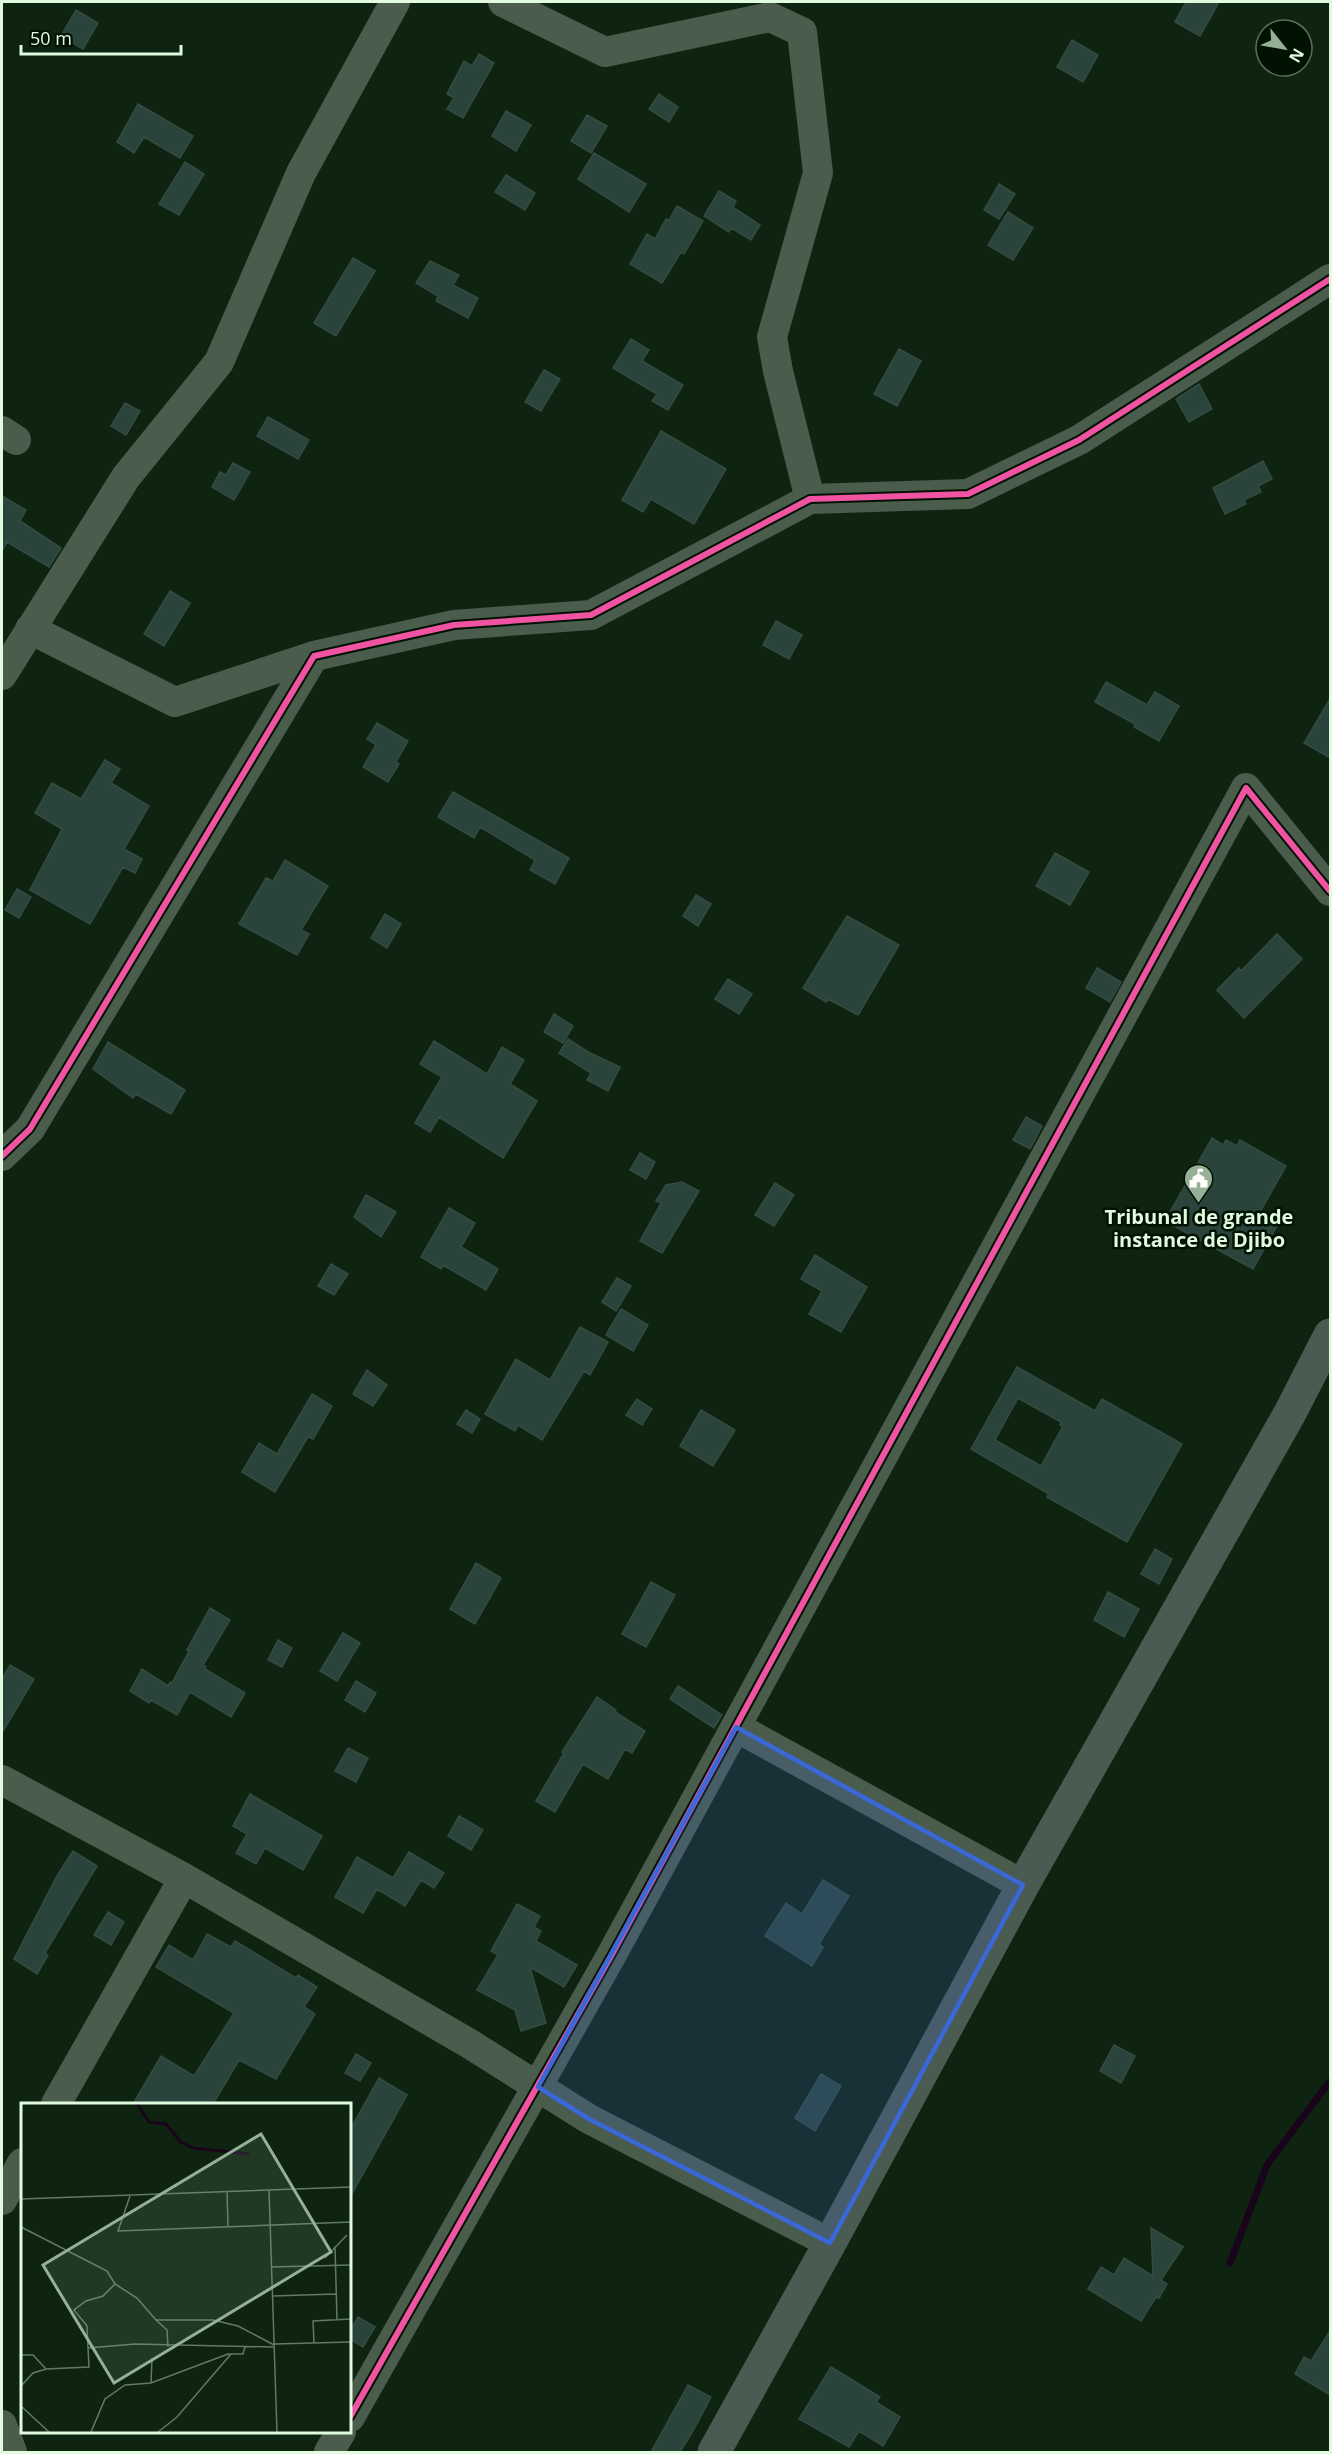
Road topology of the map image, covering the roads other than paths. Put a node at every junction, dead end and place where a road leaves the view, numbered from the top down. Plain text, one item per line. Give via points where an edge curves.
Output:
1 (395, 2) edge
2 (503, 2) edge
3 (1330, 279) edge
4 (810, 499) junction
5 (30, 629) junction
6 (314, 656) junction
7 (2, 675) edge
8 (1330, 891) edge
9 (2, 1156) edge
10 (1330, 1335) edge
11 (736, 1727) junction
12 (2, 1780) edge
13 (184, 1878) junction
14 (1023, 1885) junction
15 (538, 2087) junction
16 (57, 2103) edge
17 (21, 2165) edge
18 (2, 2200) edge
19 (830, 2243) junction
20 (351, 2415) edge
21 (2, 2425) edge
22 (340, 2433) edge
23 (12, 2452) edge
24 (329, 2452) edge
25 (714, 2452) edge

1 - 5 street via 301,173 219,362 126,477
2 - 4 street via 605,52 770,17 802,32 818,173 772,337
3 - 4 street via 1079,440 968,494
4 - 6 street via 591,615 454,625
5 - 6 street via 175,702
5 - 7 street
6 - 9 street via 30,1129
8 - 11 street via 1246,788
10 - 14 main road via 1290,1413
11 - 14 street
11 - 15 street
12 - 13 street
13 - 15 street
13 - 16 street
14 - 19 main road
15 - 19 street via 589,2119
15 - 20 street
17 - 18 street
19 - 25 main road
21 - 23 street
22 - 24 street

